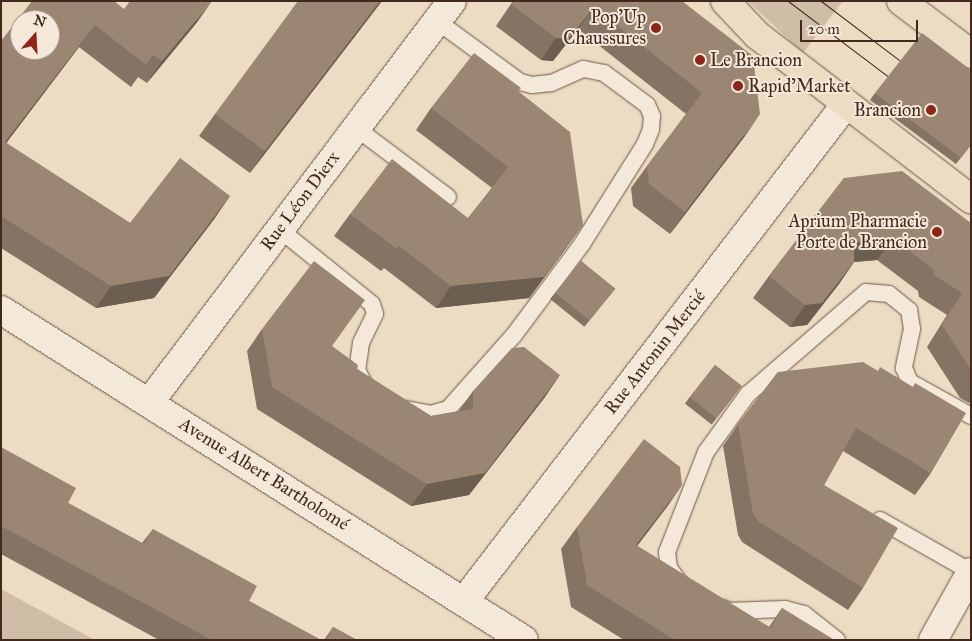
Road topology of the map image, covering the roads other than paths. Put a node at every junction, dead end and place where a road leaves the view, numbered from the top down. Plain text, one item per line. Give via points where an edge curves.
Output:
1 (725, 1) edge
2 (901, 1) edge
3 (444, 11) edge
4 (971, 54) edge
5 (846, 104) junction
6 (356, 128) junction
7 (448, 197) dead end
8 (971, 199) edge
9 (279, 229) junction
10 (1, 310) edge
11 (376, 392) edge
12 (149, 402) junction
13 (390, 402) edge
14 (971, 416) edge
15 (865, 510) edge
16 (971, 572) edge
17 (465, 600) junction
18 (524, 640) edge
19 (837, 640) edge
20 (933, 640) edge

1 - 5 main road via 758,35
2 - 4 main road
3 - 6 street, Rue Léon Dierx
3 - 13 lane via 520,82 532,85 551,83 583,69 604,73 647,105 652,116 645,144 582,244 514,335 448,409 431,414 396,407
5 - 8 main road
5 - 17 street, Rue Antonin Mercié
6 - 7 lane
6 - 9 street, Rue Léon Dierx
9 - 11 lane via 372,304 375,314 361,343 357,370 362,383
9 - 12 street, Rue Léon Dierx
10 - 12 street, Avenue Albert Bartholomé
12 - 17 street, Avenue Albert Bartholomé
14 - 19 lane via 910,382 904,368 912,329 909,310 889,294 866,292 748,394 706,452 667,552 669,568 681,584 729,611 785,609 804,614
15 - 16 lane
16 - 20 street
17 - 18 street, Avenue Albert Bartholomé

